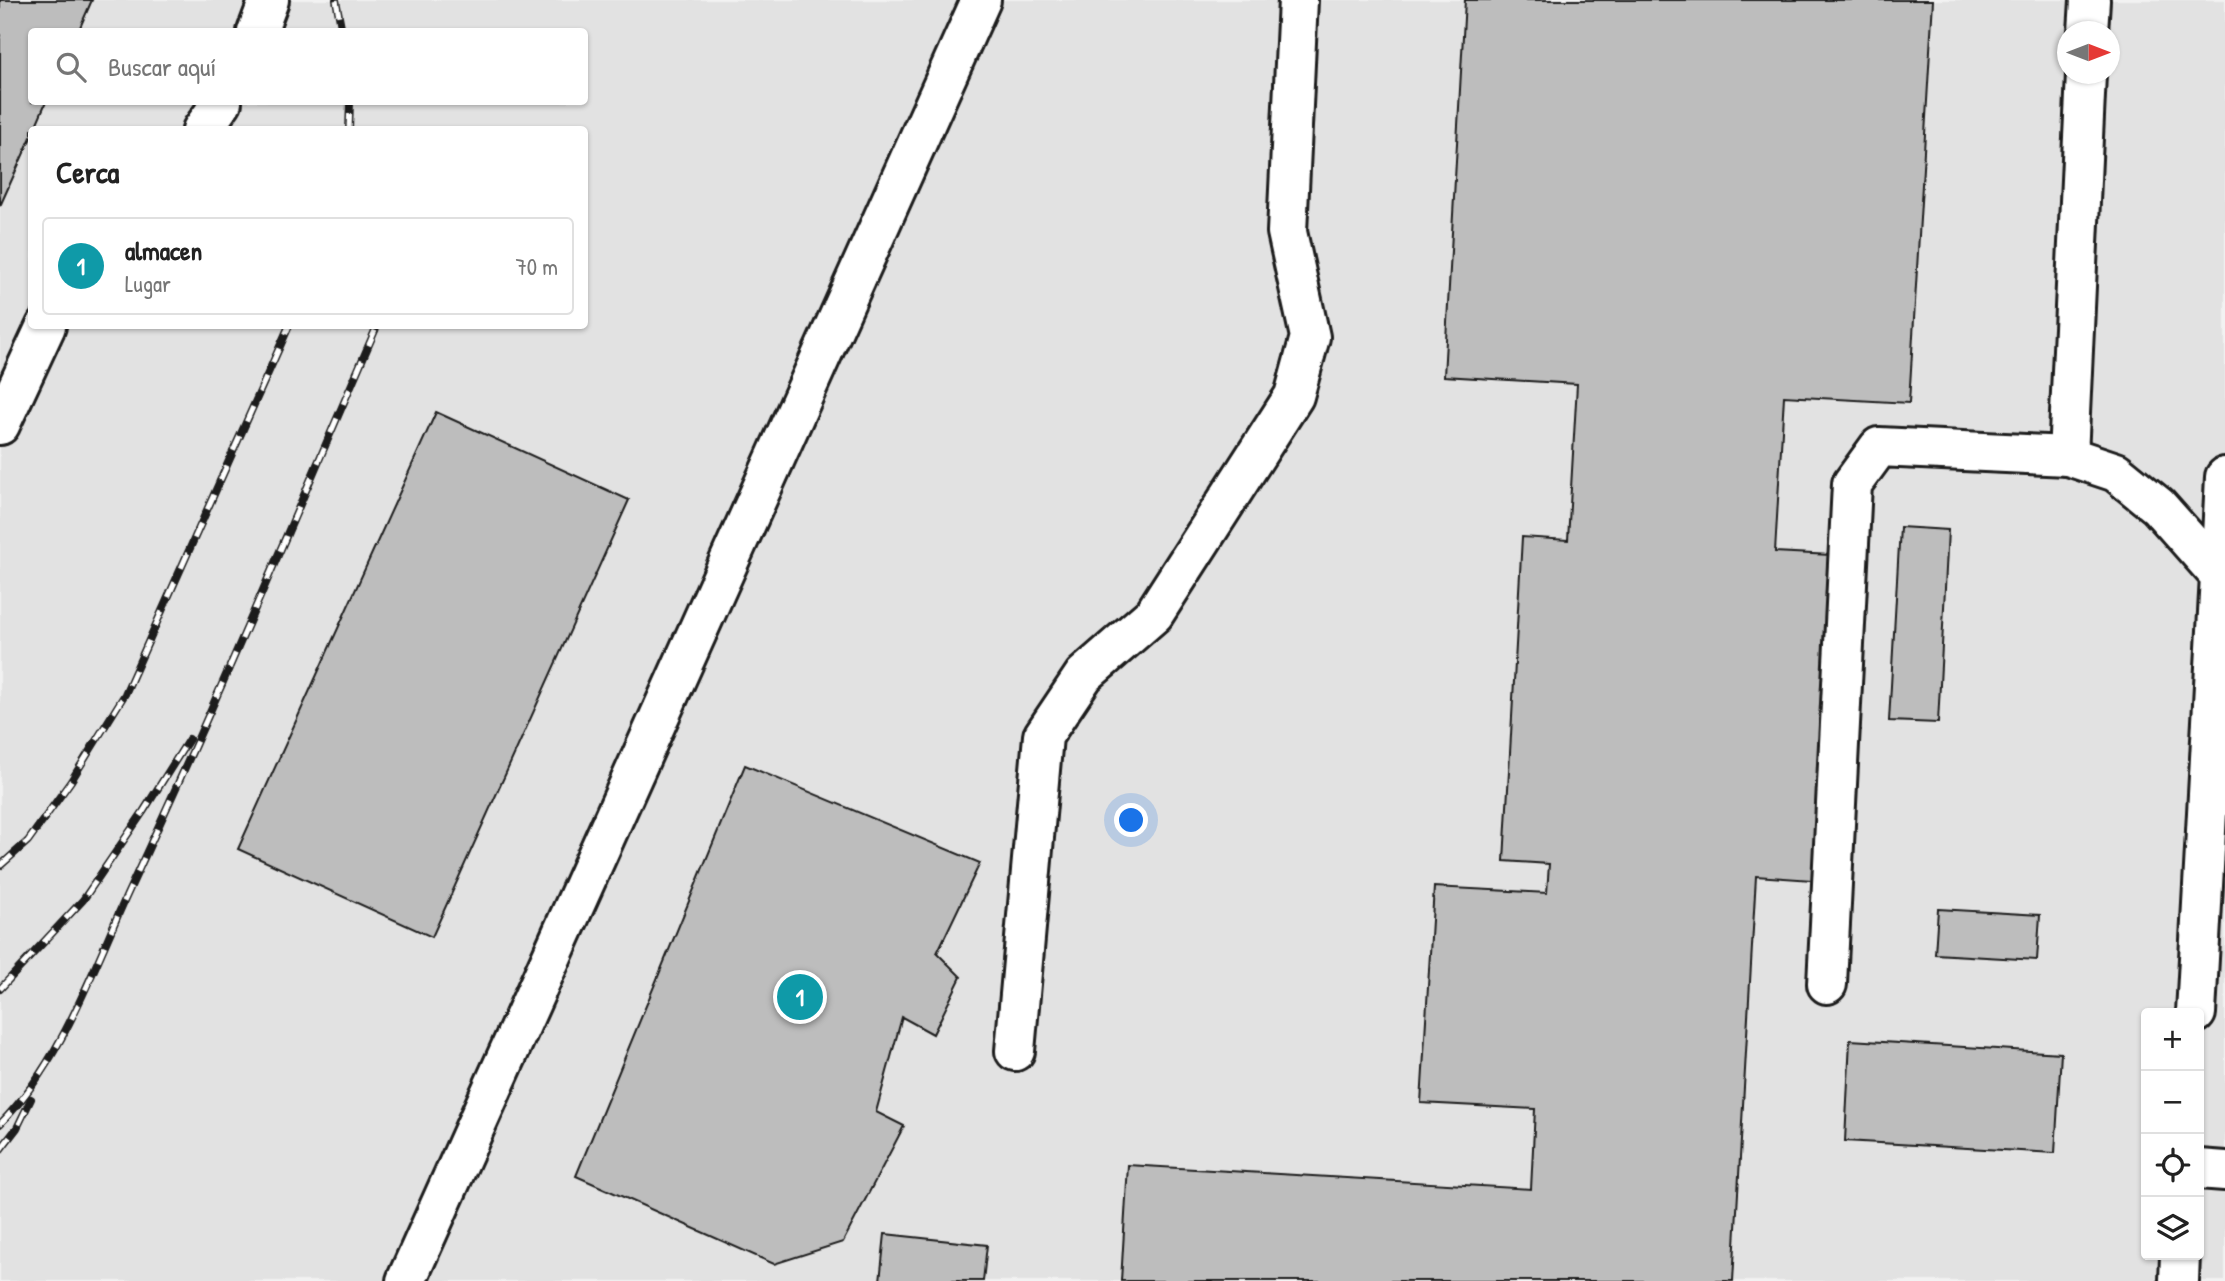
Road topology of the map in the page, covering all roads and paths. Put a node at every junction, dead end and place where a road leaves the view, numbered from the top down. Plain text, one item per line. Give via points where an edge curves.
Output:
1 (270, 0) edge
2 (981, 0) edge
3 (1298, 0) edge
4 (2090, 0) edge
5 (2089, 21) edge
6 (259, 28) edge
7 (2086, 84) edge
8 (220, 105) edge
9 (205, 126) edge
10 (45, 329) edge
11 (0, 425) edge
12 (2067, 456) junction
13 (2225, 477) edge
14 (2220, 576) junction
15 (1827, 984) dead end
16 (2196, 1008) edge
17 (1015, 1051) dead end
18 (2204, 1169) edge
19 (2225, 1171) edge
20 (2180, 1260) edge
21 (406, 1281) edge
22 (2179, 1281) edge

1 - 6 lane
2 - 21 lane
3 - 17 lane via 1287,232 1310,337 1294,396 1154,614 1084,675 1043,736
4 - 5 lane
7 - 12 lane
8 - 9 lane
10 - 11 lane
12 - 14 lane via 2116,472 2158,506
12 - 15 lane via 1879,447 1852,484
13 - 14 lane
14 - 16 lane
18 - 19 lane
20 - 22 lane

